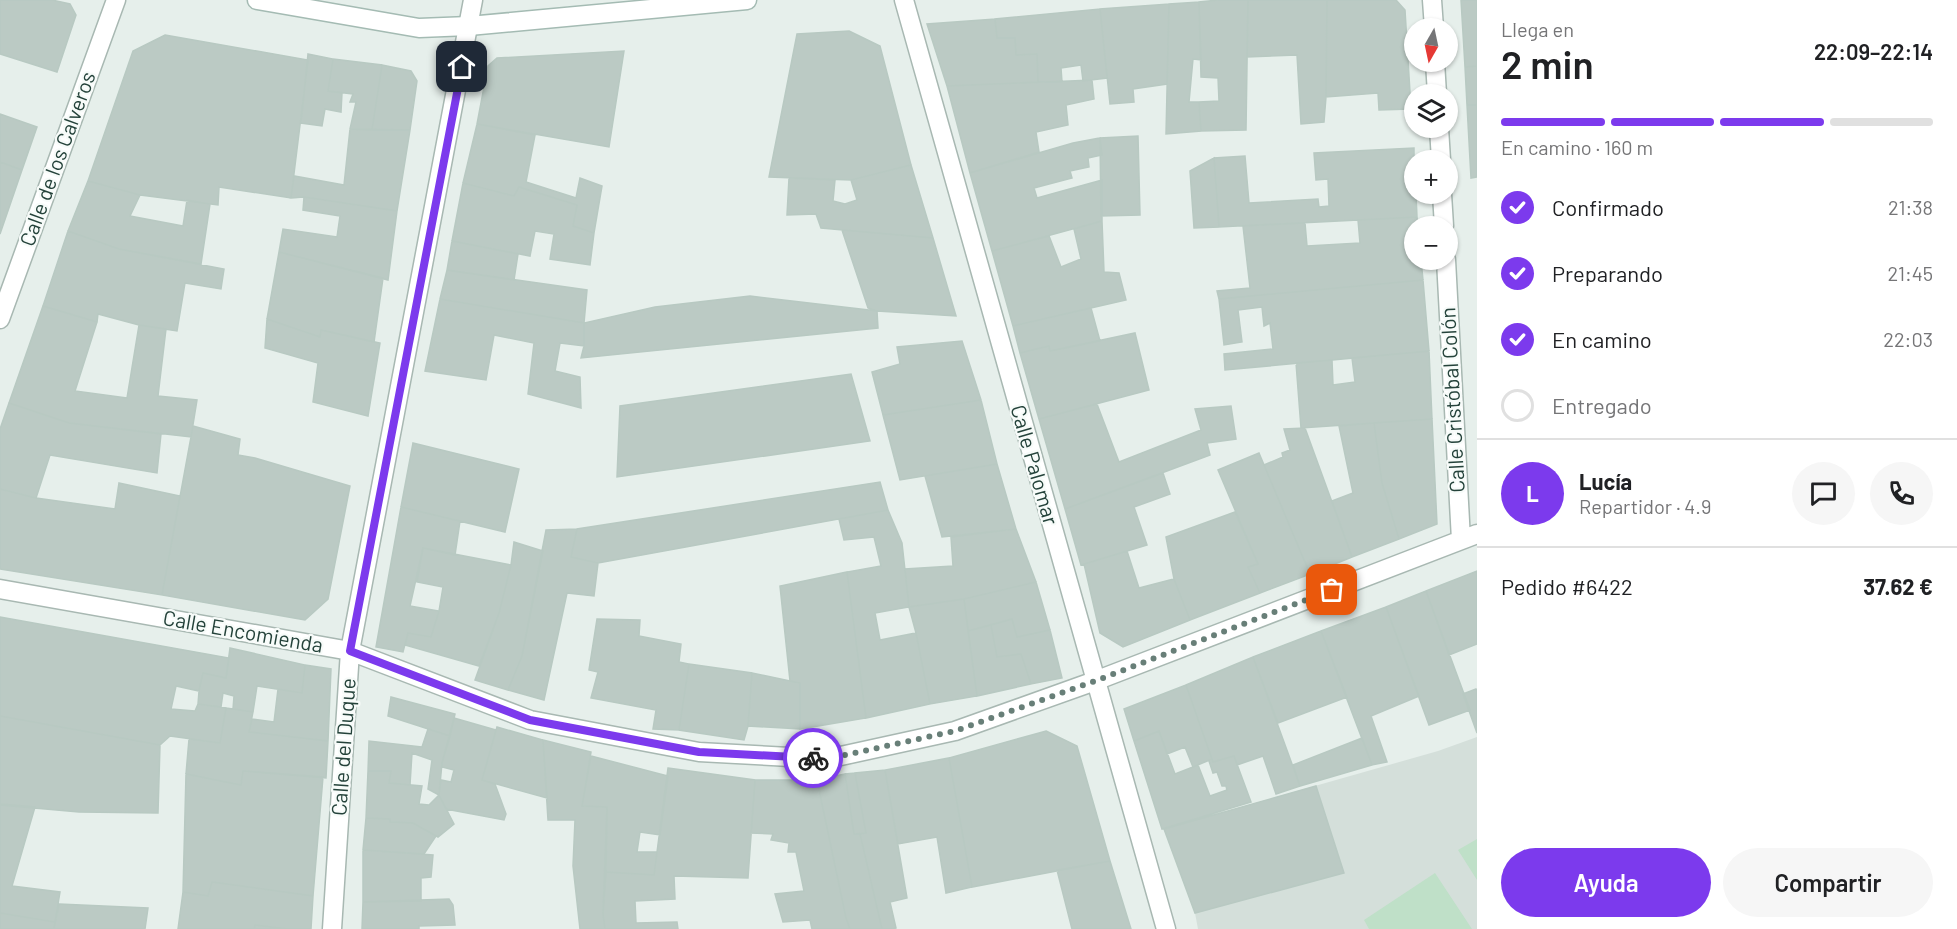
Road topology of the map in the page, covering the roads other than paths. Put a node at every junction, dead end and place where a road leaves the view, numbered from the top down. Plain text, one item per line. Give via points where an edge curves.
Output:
1 (116, 0) edge
2 (257, 0) edge
3 (474, 0) edge
4 (747, 0) edge
5 (904, 0) edge
6 (1432, 0) edge
7 (1433, 18) edge
8 (469, 26) junction
9 (1447, 270) edge
10 (0, 319) edge
11 (1469, 537) edge
12 (0, 589) edge
13 (350, 651) junction
14 (1095, 681) junction
15 (332, 929) edge
16 (1166, 929) edge

1 - 10 street, Calle de los Calveros
2 - 8 street via 419,28
3 - 8 street, Calle del Duque
4 - 8 street
5 - 14 street, Calle Palomar
6 - 7 street
8 - 13 street, Calle del Duque
9 - 11 street, Calle Cristóbal Colón
11 - 14 street, Calle Encomienda
12 - 13 street, Calle Encomienda
13 - 14 street, Calle Encomienda via 530,720 699,752 827,759 955,731
13 - 15 street, Calle del Duque
14 - 16 street, Calle Palomar

